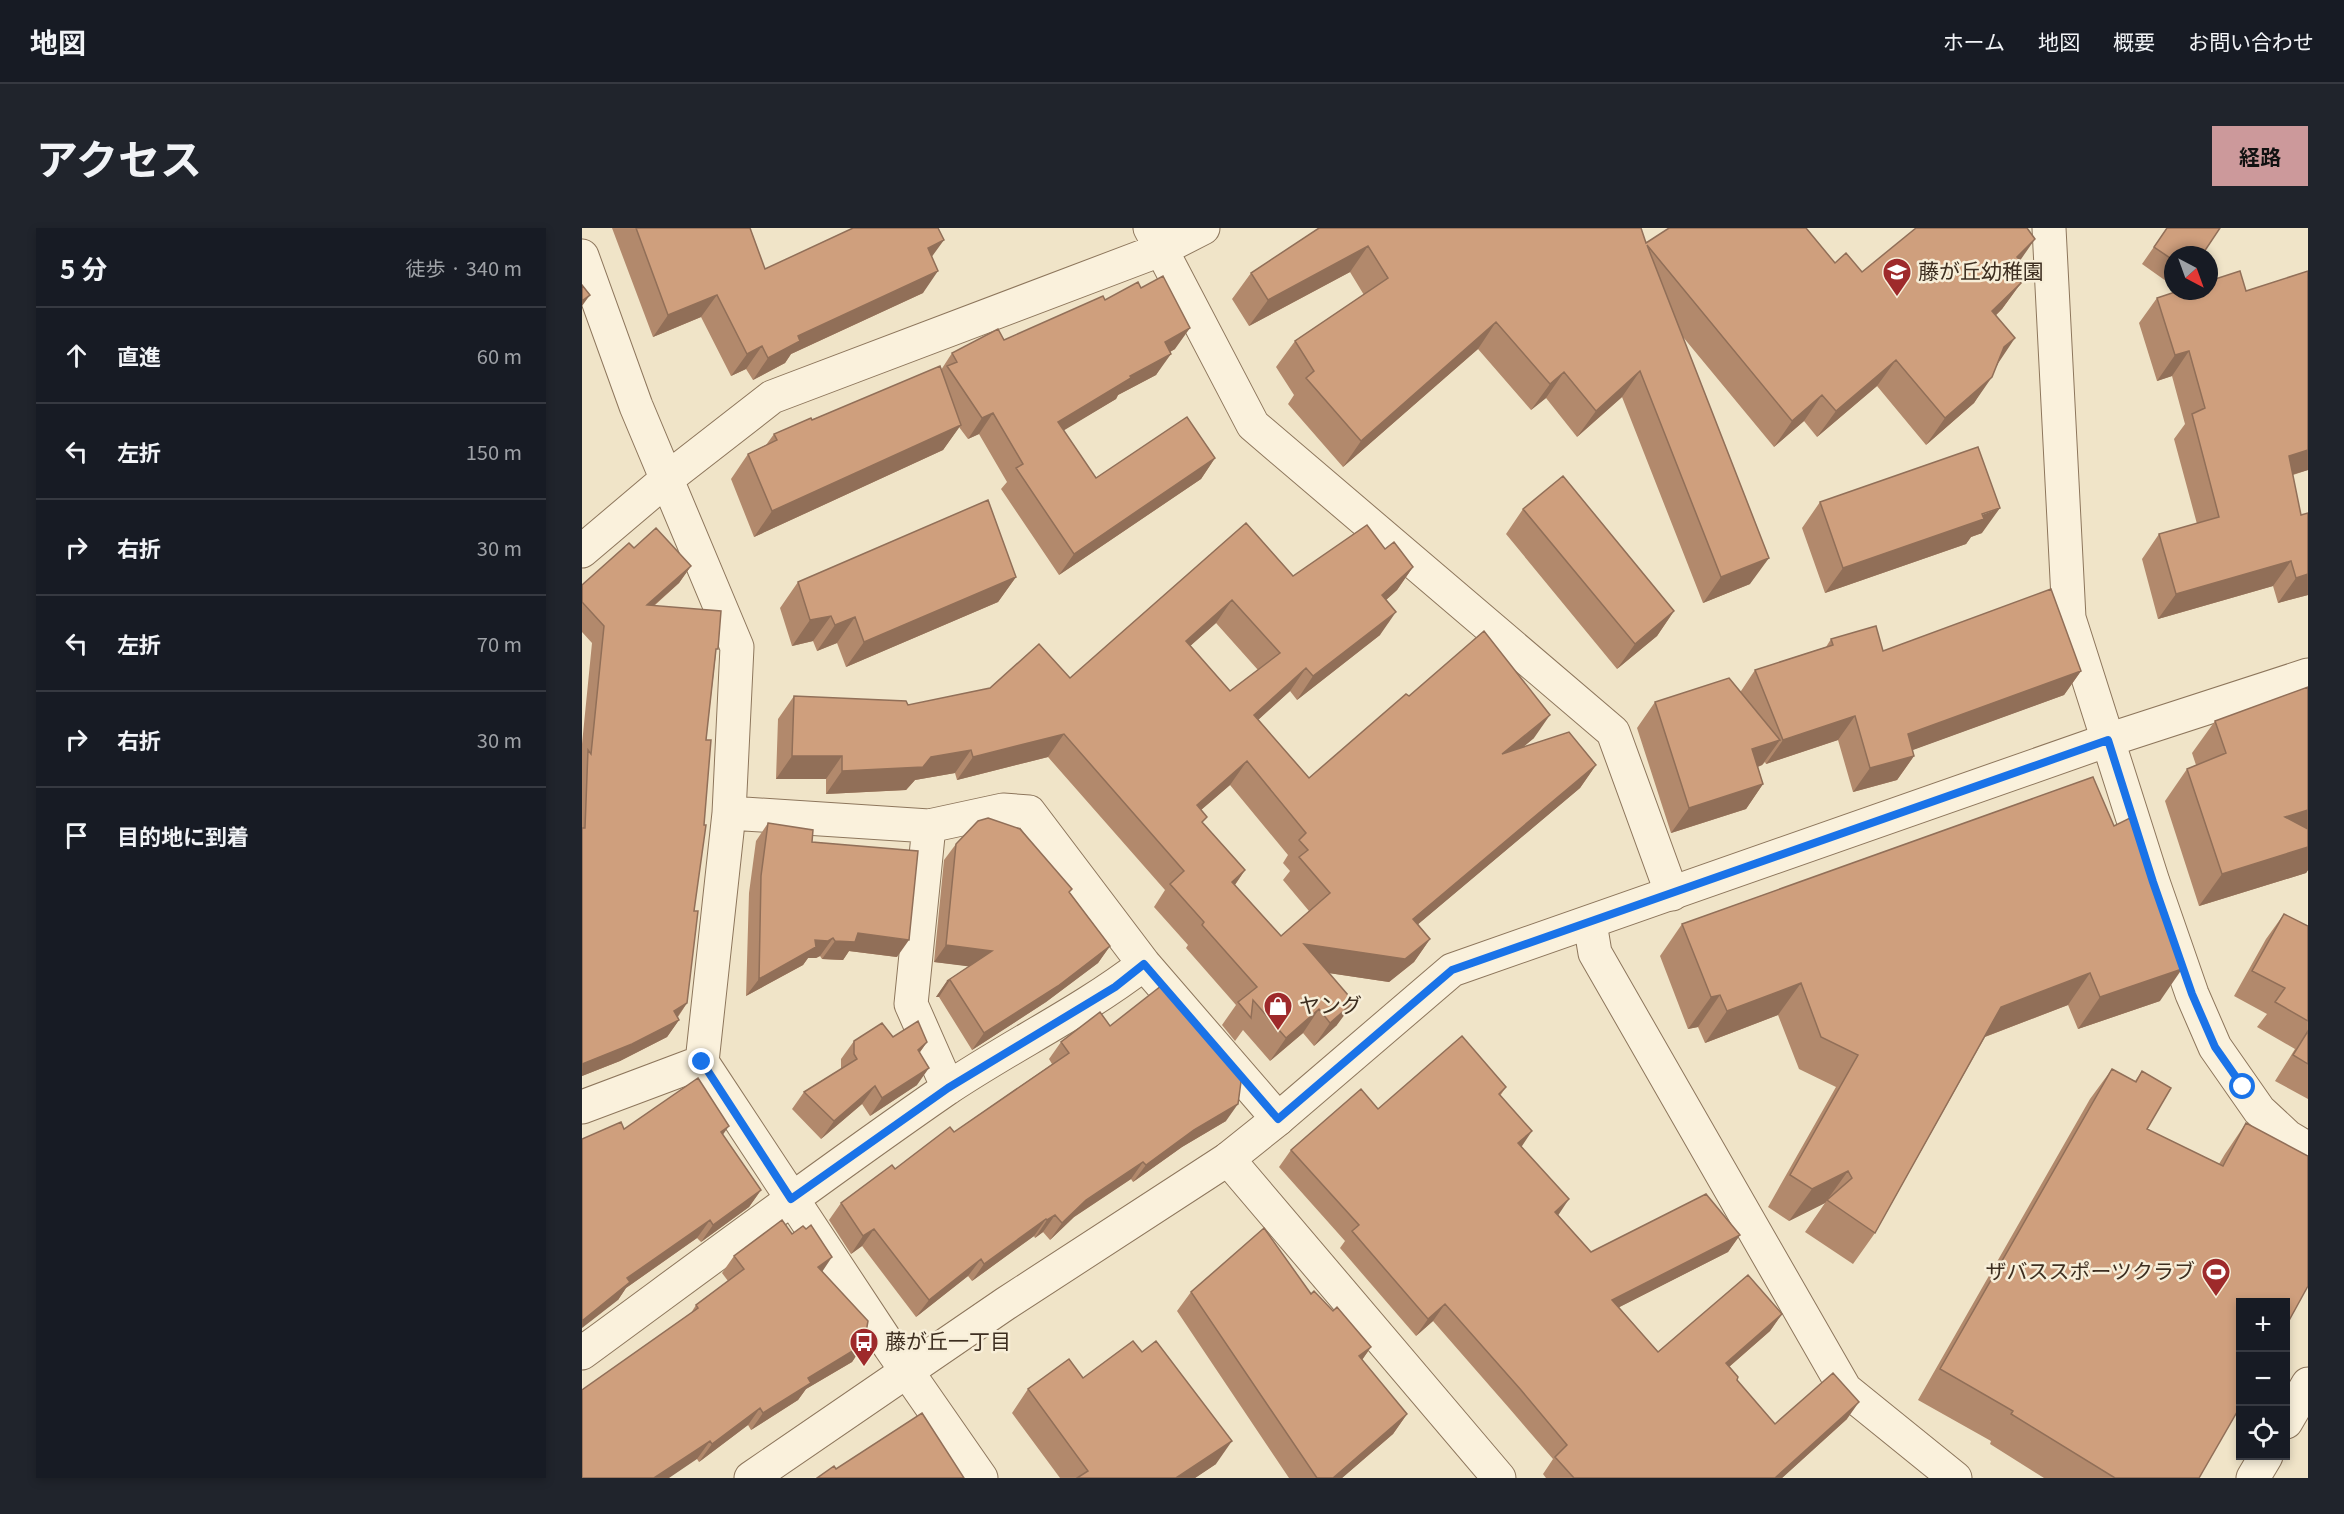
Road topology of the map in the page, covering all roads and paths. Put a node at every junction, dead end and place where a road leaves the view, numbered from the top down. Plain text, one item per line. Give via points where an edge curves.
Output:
1 (1203, 228) edge
2 (2049, 228) edge
3 (1155, 239) edge
4 (582, 256) edge
5 (668, 478) junction
6 (582, 551) edge
7 (2308, 675) edge
8 (2108, 740) junction
9 (729, 813) junction
10 (929, 826) junction
11 (1672, 894) junction
12 (1590, 923) junction
13 (1144, 964) junction
14 (702, 1062) junction
15 (948, 1088) junction
16 (582, 1107) edge
17 (1278, 1119) junction
18 (2308, 1149) edge
19 (1228, 1159) junction
20 (791, 1199) junction
21 (582, 1353) edge
22 (907, 1371) junction
23 (2308, 1384) edge
24 (2290, 1415) edge
25 (2263, 1460) edge
26 (751, 1478) edge
27 (981, 1478) edge
28 (1499, 1478) edge
29 (1955, 1478) edge
30 (2253, 1478) edge

1 - 3 street
2 - 8 street via 2069,618
3 - 5 street via 772,397
3 - 11 street via 1252,425 1613,732
4 - 5 street via 636,406
5 - 6 street
5 - 9 street via 737,647
7 - 8 street
8 - 11 street
8 - 18 street via 2192,994 2215,1047 2259,1110 2288,1137
9 - 10 street
9 - 14 street
10 - 13 street via 1003,810 1029,812
10 - 15 street via 911,1004
11 - 12 street
12 - 17 street via 1452,970
12 - 29 street via 1596,953 1845,1389
13 - 15 street via 1115,987
13 - 17 street
14 - 16 street
14 - 20 street
15 - 20 street
17 - 19 street
19 - 22 street
19 - 28 street
20 - 21 street
20 - 22 street
22 - 26 street
22 - 27 street
23 - 24 street
25 - 30 street

